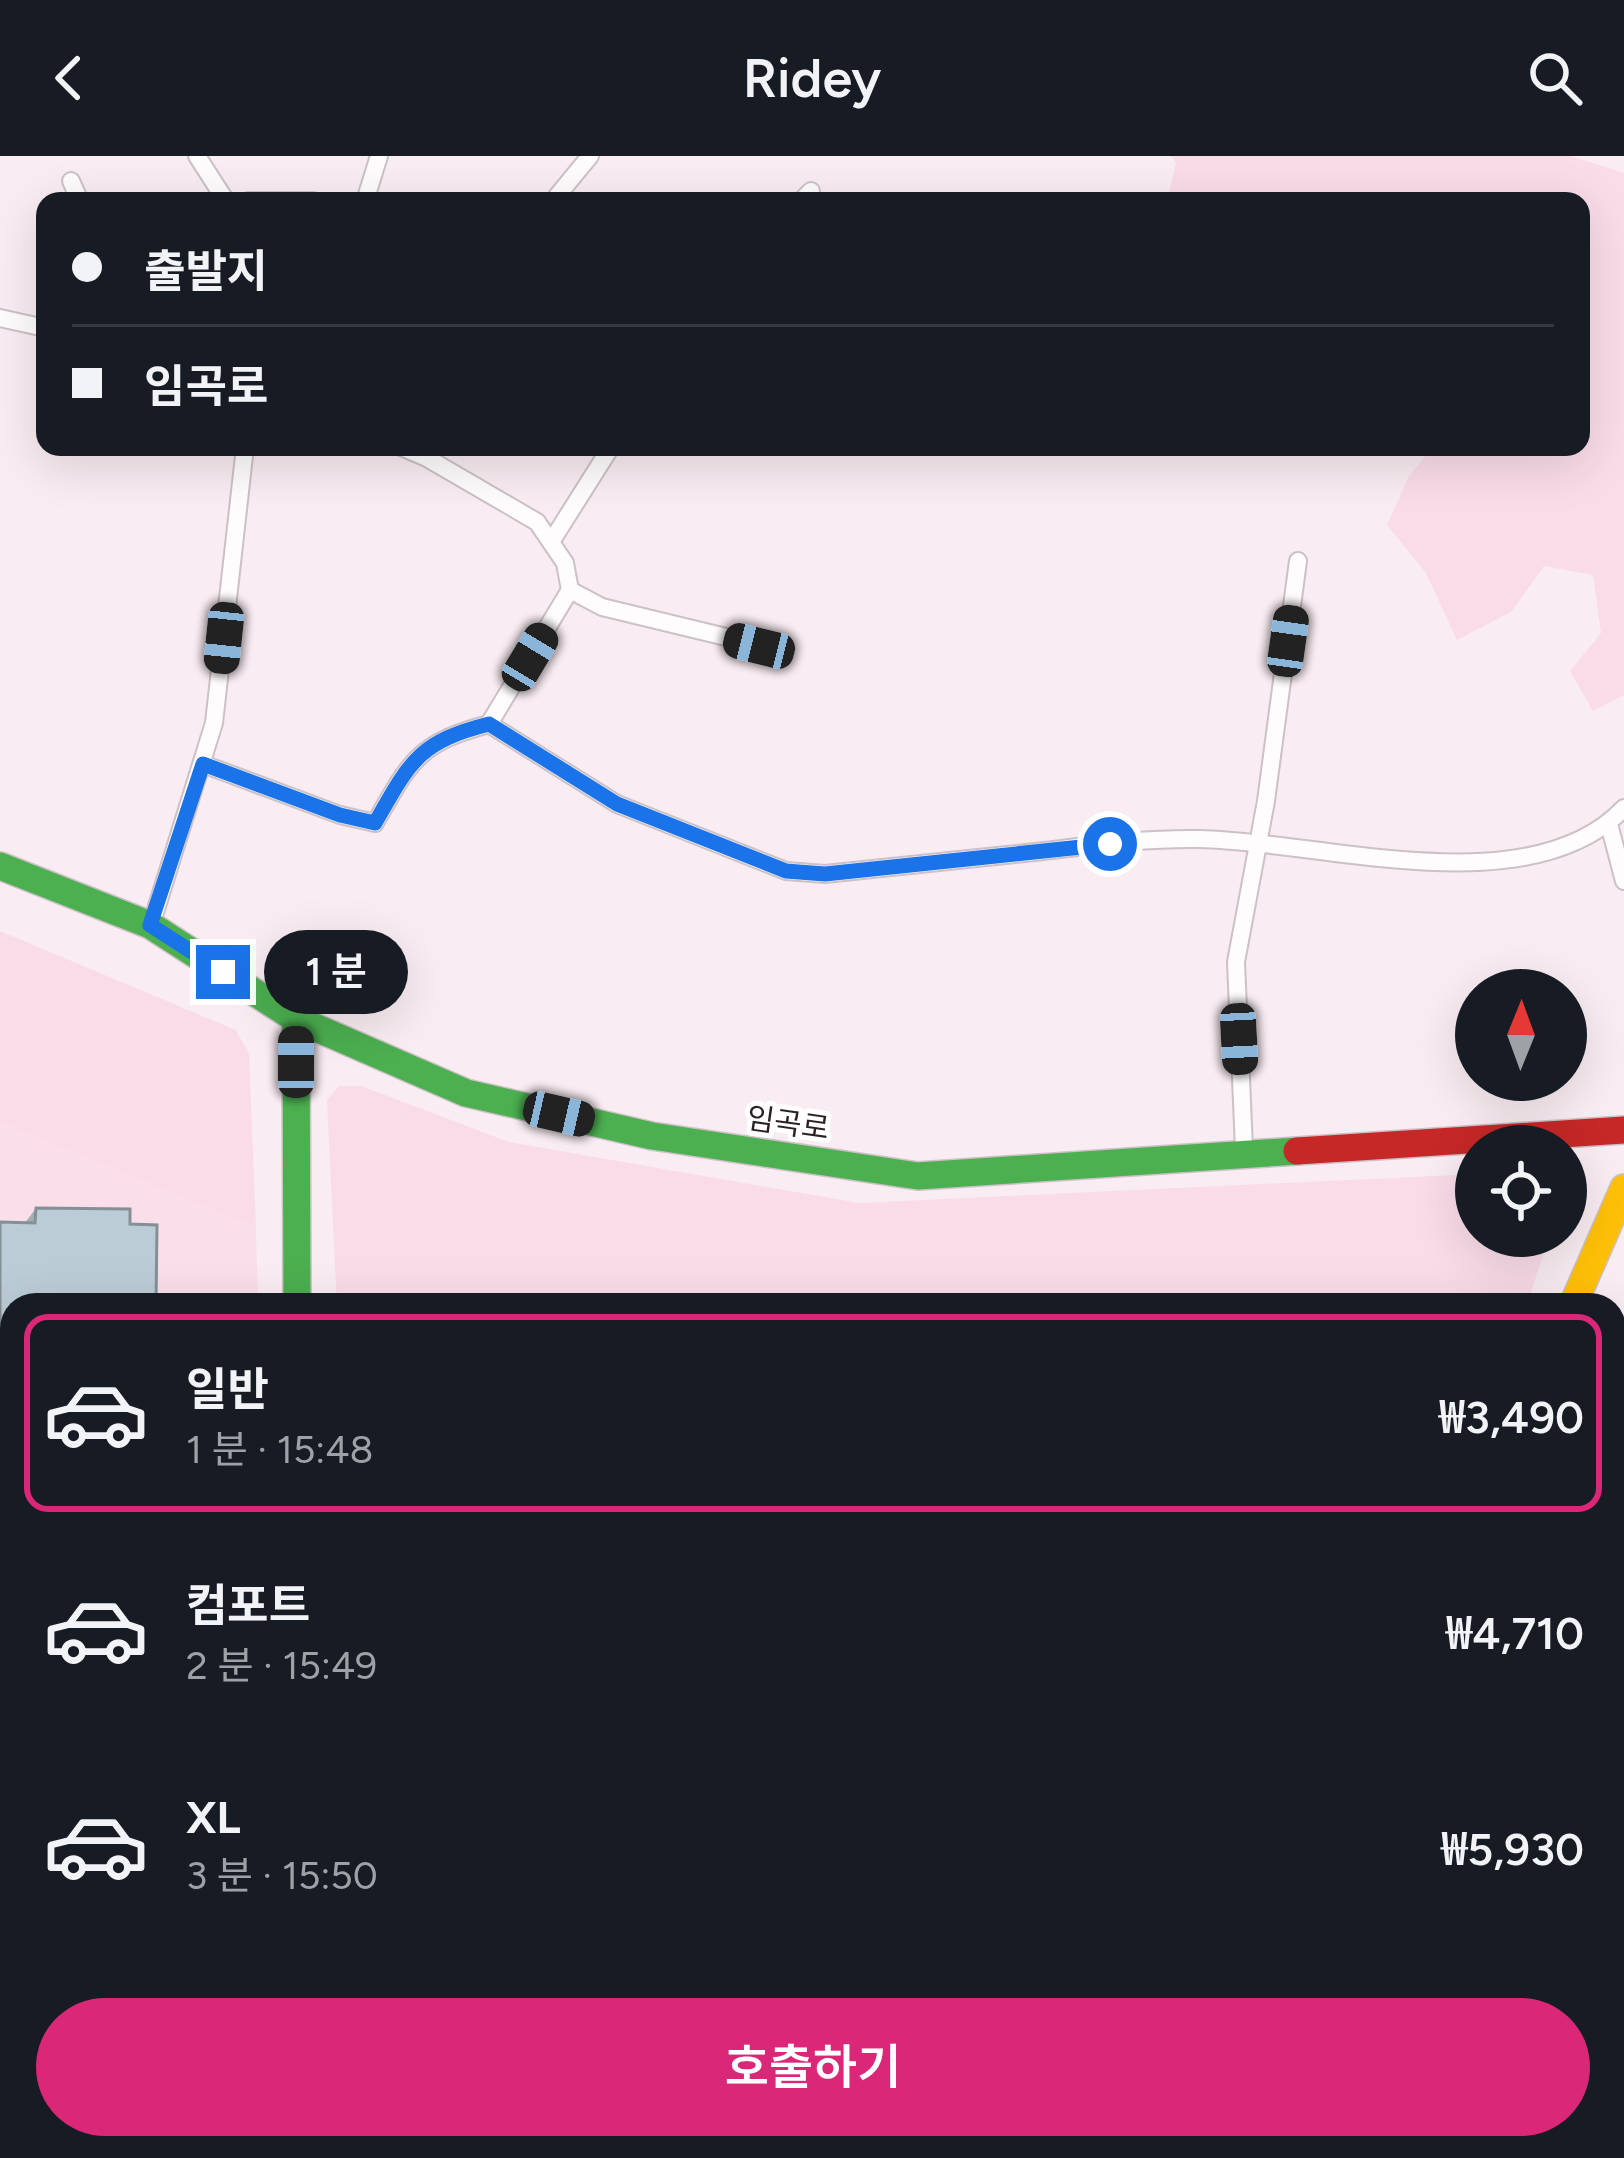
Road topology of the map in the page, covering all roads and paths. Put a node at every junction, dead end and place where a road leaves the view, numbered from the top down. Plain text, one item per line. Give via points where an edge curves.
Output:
1 (197, 156) edge
2 (380, 156) edge
3 (590, 156) edge
4 (71, 181) dead end
5 (76, 192) edge
6 (220, 192) edge
7 (368, 192) edge
8 (560, 192) edge
9 (0, 318) edge
10 (36, 326) edge
11 (244, 456) edge
12 (422, 456) edge
13 (605, 456) edge
14 (551, 542) junction
15 (1298, 561) dead end
16 (570, 590) junction
17 (759, 646) dead end
18 (489, 724) junction
19 (203, 764) junction
20 (1624, 808) edge
21 (1609, 824) junction
22 (1257, 843) junction
23 (0, 866) edge
24 (1624, 881) edge
25 (150, 925) junction
26 (296, 1019) junction
27 (1624, 1130) edge
28 (1244, 1156) junction
29 (1624, 1188) edge
30 (297, 1293) edge
31 (1578, 1293) edge

1 - 6 lane
2 - 7 lane
3 - 8 lane
4 - 5 lane
9 - 10 lane
11 - 19 lane
12 - 14 lane via 537,522
13 - 14 lane
14 - 16 lane via 566,563
15 - 22 lane
16 - 17 lane via 602,607
16 - 18 lane
18 - 19 lane via 424,748 375,823
18 - 22 lane via 617,804 786,871 825,874 1110,844
19 - 25 lane
20 - 21 lane
21 - 22 lane via 1557,847 1450,864
21 - 24 lane
22 - 28 lane via 1236,962
23 - 25 main road, 임곡로
25 - 26 main road, 임곡로
26 - 28 main road, 임곡로 via 466,1093 652,1136 918,1176
26 - 30 main road
27 - 28 main road, 임곡로
29 - 31 main road

